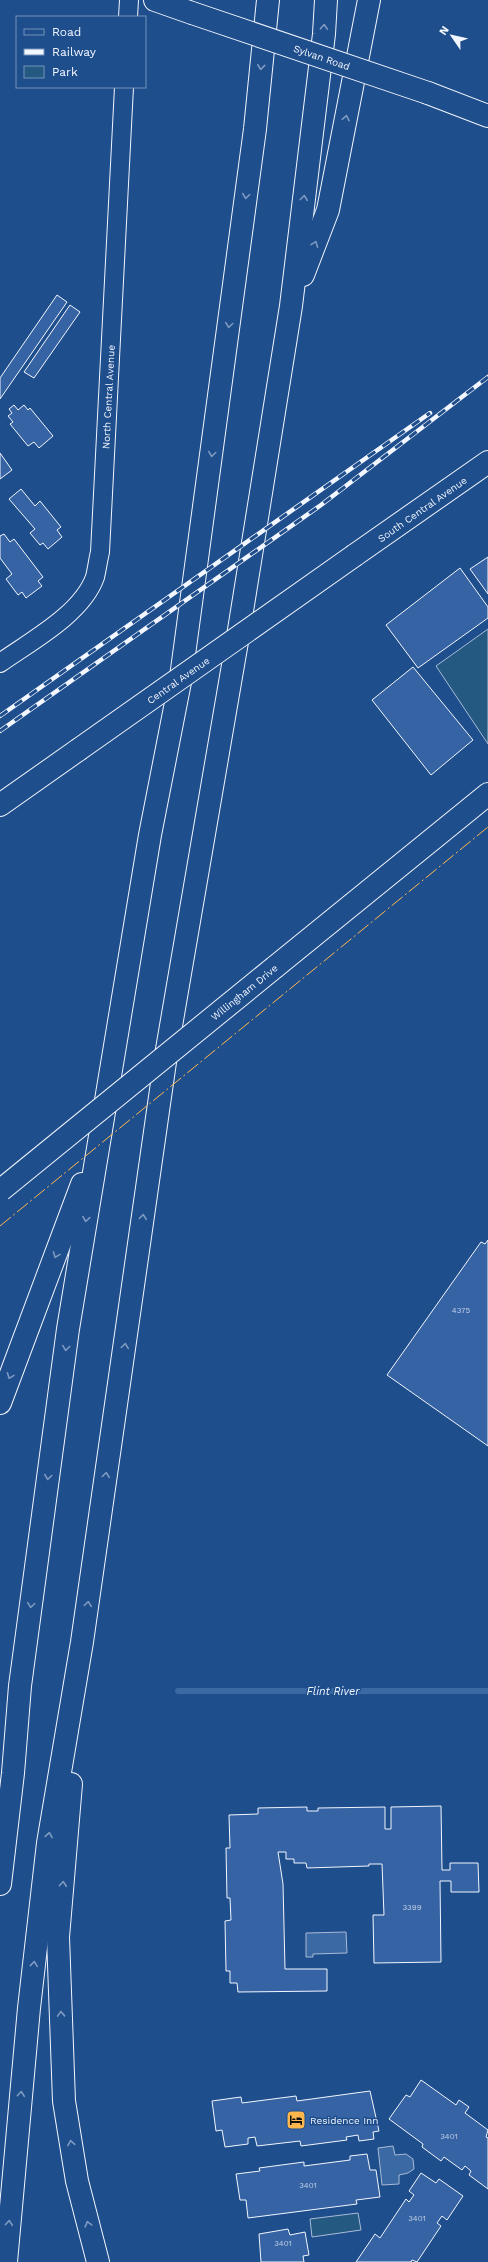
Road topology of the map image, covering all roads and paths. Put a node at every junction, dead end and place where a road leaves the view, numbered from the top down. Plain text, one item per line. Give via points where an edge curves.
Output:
1 (129, 0) edge
2 (155, 0) edge
3 (268, 0) edge
4 (326, 0) edge
5 (369, 0) edge
6 (128, 16) edge
7 (124, 88) edge
8 (488, 116) edge
9 (291, 306) junction
10 (488, 462) edge
11 (355, 555) joint
12 (0, 663) edge
13 (488, 794) edge
14 (0, 805) edge
15 (99, 1139) junction
16 (0, 1190) edge
17 (0, 1403) edge
18 (82, 1642) junction
19 (0, 1884) edge
20 (6, 2262) edge
21 (98, 2262) edge

1 - 6 street
2 - 8 main road, Sylvan Road, bridge
3 -> 15 main road via 255,129 181,677 150,835
9 -> 4 main road
9 -> 5 main road via 328,210
7 - 12 street, North Central Avenue via 100,552 95,577 84,598 68,614
18 -> 9 main road via 166,1055 238,636
10 - 11 main road, South Central Avenue
11 - 14 main road, Central Avenue, bridge
13 - 16 main road, Willingham Drive, bridge
15 -> 17 main road
15 -> 19 main road via 68,1329 20,1686
20 -> 18 main road via 29,2008 48,1843
21 -> 18 main road via 77,2181 64,2101 58,1945

